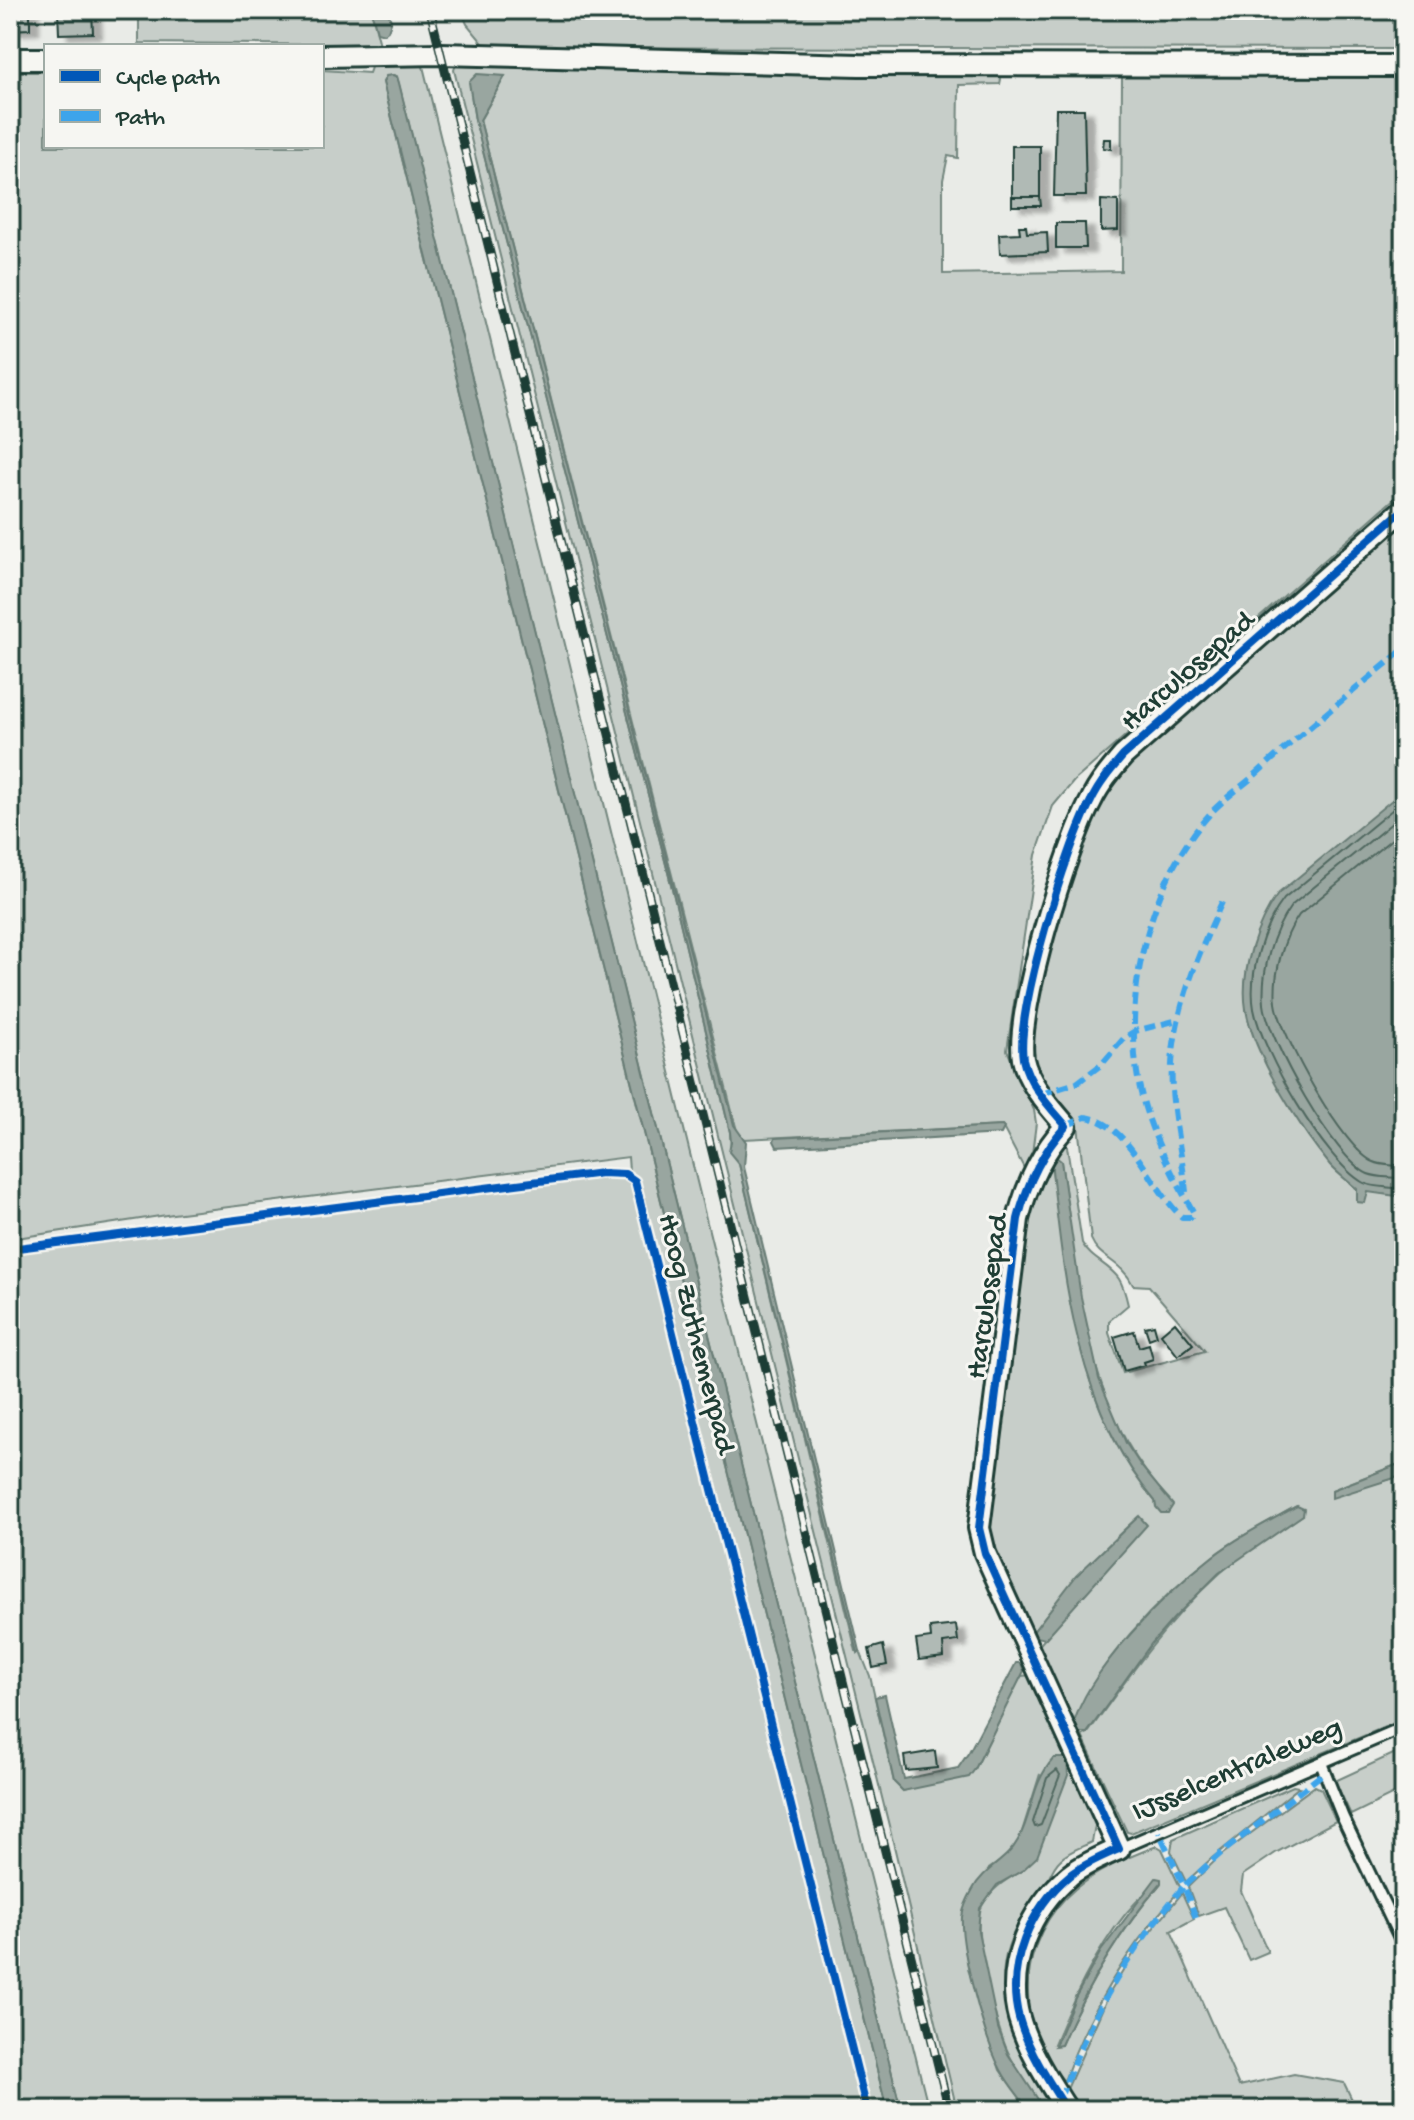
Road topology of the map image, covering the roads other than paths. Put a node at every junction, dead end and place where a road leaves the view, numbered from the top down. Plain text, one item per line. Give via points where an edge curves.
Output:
1 (324, 56) edge
2 (10, 59) edge
3 (44, 59) edge
4 (1404, 66) edge
5 (1404, 509) edge
6 (1404, 1727) edge
7 (1321, 1763) junction
8 (1119, 1849) junction
9 (1404, 1946) edge
10 (1067, 2110) edge

1 - 4 street via 859,65
2 - 3 street
5 - 8 street, Harculosepad via 1108,773 1069,856 1030,997 1024,1061 1036,1088 1066,1126 1049,1145 1018,1219 979,1528 985,1553
6 - 7 lane, IJsselcentraleweg
7 - 8 lane, IJsselcentraleweg
7 - 9 lane
8 - 10 street, IJsselcentraleweg via 1071,1874 1049,1897 1018,1957 1019,2018

